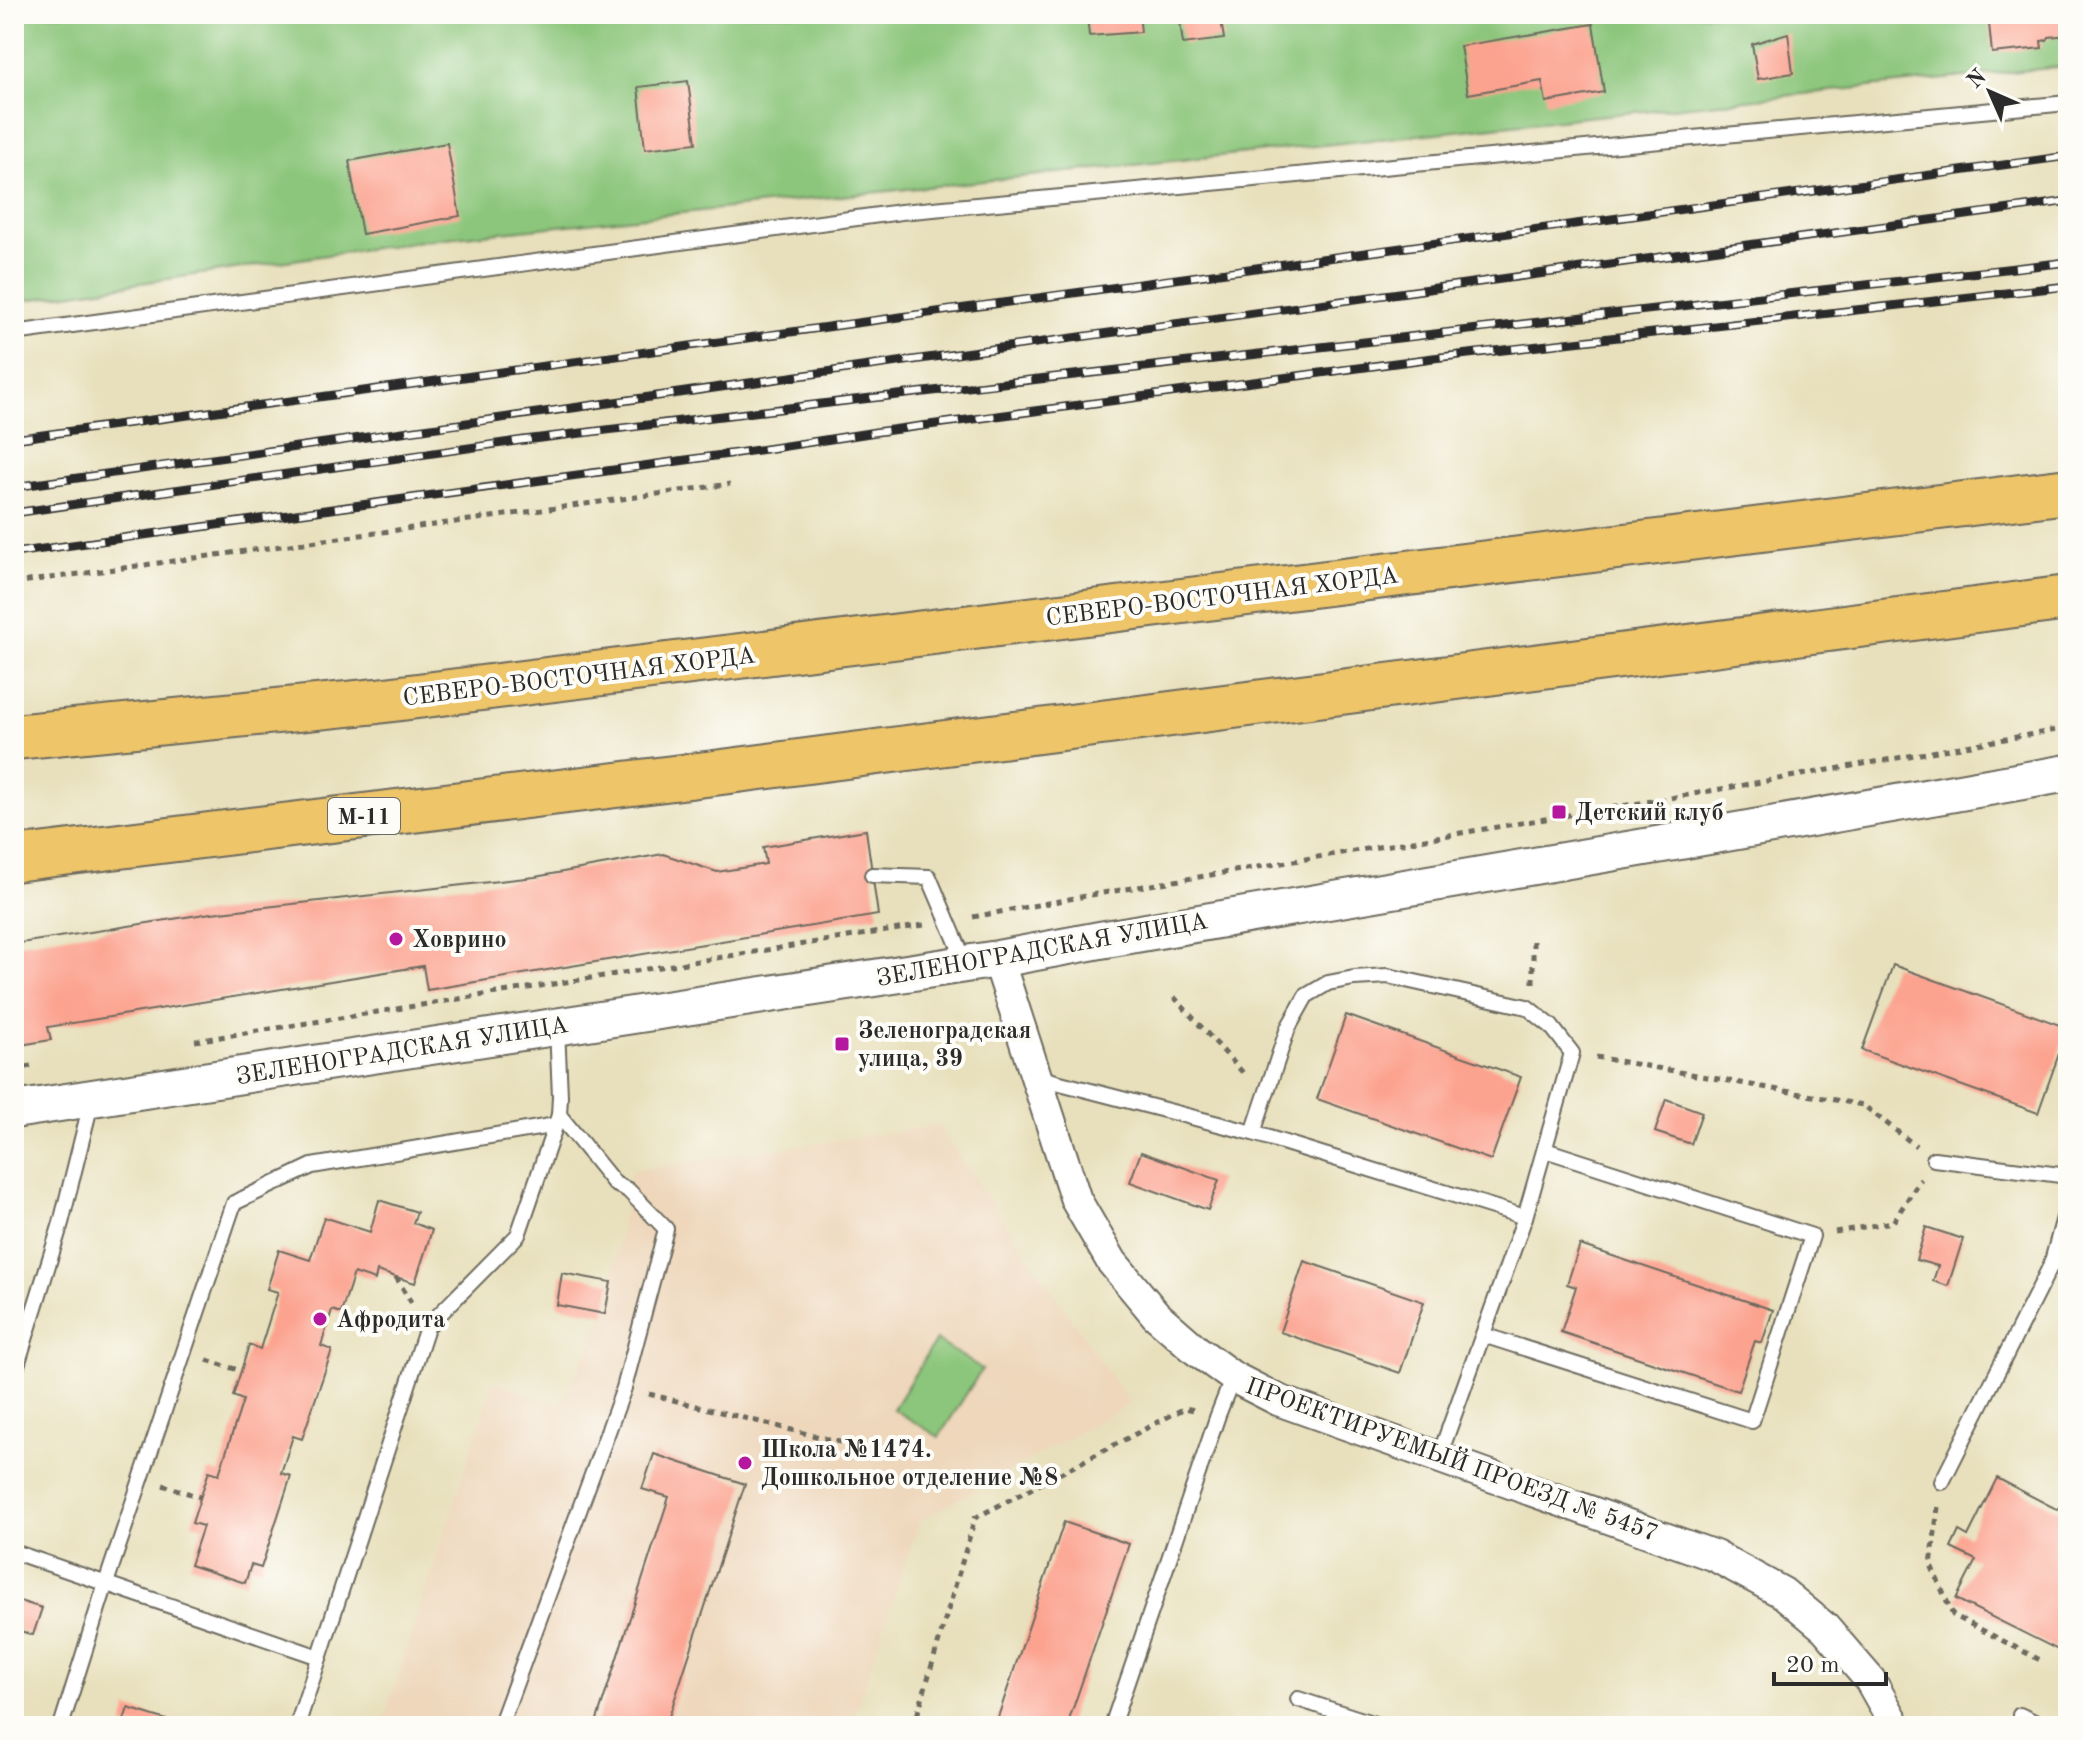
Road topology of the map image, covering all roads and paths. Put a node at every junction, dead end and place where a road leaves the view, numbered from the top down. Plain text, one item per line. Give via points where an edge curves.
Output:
1 (2068, 103) edge
2 (14, 333) edge
3 (730, 484) dead end
4 (2068, 491) edge
5 (14, 583) edge
6 (2068, 598) edge
7 (2068, 728) edge
8 (14, 737) edge
9 (2068, 773) edge
10 (14, 859) edge
11 (872, 875) dead end
12 (948, 922) junction
13 (1533, 936) dead end
14 (982, 962) junction
15 (1174, 997) dead end
16 (1533, 1012) junction
17 (557, 1026) junction
18 (186, 1043) dead end
19 (1572, 1053) junction
20 (1037, 1077) junction
21 (1264, 1095) junction
22 (93, 1097) junction
23 (14, 1110) edge
24 (557, 1120) junction
25 (1253, 1133) junction
26 (1545, 1150) junction
27 (1934, 1159) junction
28 (2068, 1176) edge
29 (2068, 1203) edge
30 (1525, 1217) junction
31 (1812, 1236) junction
32 (2068, 1258) edge
33 (2051, 1265) junction
34 (1483, 1335) junction
35 (184, 1353) junction
36 (241, 1371) dead end
37 (14, 1375) edge
38 (1233, 1377) junction
39 (624, 1388) junction
40 (1218, 1415) junction
41 (887, 1454) dead end
42 (1439, 1457) junction
43 (142, 1478) junction
44 (1942, 1482) joint
45 (200, 1497) dead end
46 (14, 1552) edge
47 (106, 1583) junction
48 (319, 1657) junction
49 (2044, 1662) dead end
50 (1298, 1699) dead end
51 (2020, 1715) dead end
52 (61, 1726) edge
53 (297, 1726) edge
54 (500, 1726) edge
55 (914, 1726) edge
56 (1112, 1726) edge
57 (1381, 1726) edge
58 (1896, 1726) edge
59 (2043, 1726) edge

1 - 2 lane via 901,212
3 - 5 path
4 - 8 main road, СЕВЕРО-ВОСТОЧНАЯ ХОРДА via 377,701
6 - 10 main road, М-11
7 - 12 path
9 - 14 street, ЗЕЛЕНОГРАДСКАЯ УЛИЦА
11 - 12 lane via 929,877
12 - 14 lane
12 - 18 path
13 - 16 path
14 - 17 street, ЗЕЛЕНОГРАДСКАЯ УЛИЦА
14 - 20 street, ПРОЕКТИРУЕМЫЙ ПРОЕЗД № 5457
15 - 21 path
16 - 19 lane
16 - 21 lane via 1388,976 1328,983 1306,996 1288,1028
17 - 22 street, ЗЕЛЕНОГРАДСКАЯ УЛИЦА
17 - 24 lane
19 - 26 lane
19 - 27 path via 1863,1105
20 - 25 lane
20 - 38 street, ПРОЕКТИРУЕМЫЙ ПРОЕЗД № 5457 via 1076,1200 1112,1262 1156,1315
21 - 25 lane
22 - 23 street, ЗЕЛЕНОГРАДСКАЯ УЛИЦА
22 - 37 lane
24 - 35 lane via 312,1166 234,1203
24 - 39 lane via 615,1184 628,1190 666,1229
24 - 48 lane via 518,1235 427,1327
25 - 30 lane
26 - 30 lane
26 - 31 lane
27 - 28 lane
27 - 31 path via 1893,1222
29 - 33 lane
30 - 34 lane
31 - 34 lane via 1752,1421
32 - 33 lane
33 - 44 lane
34 - 42 lane
35 - 36 path
35 - 43 lane
38 - 40 lane
38 - 42 street, ПРОЕКТИРУЕМЫЙ ПРОЕЗД № 5457 via 1278,1400
39 - 41 path
39 - 54 lane
40 - 55 path via 1185,1408 975,1518
40 - 56 lane
42 - 58 street, ПРОЕКТИРУЕМЫЙ ПРОЕЗД № 5457 via 1715,1556 1783,1593 1825,1628 1861,1669
43 - 45 path
43 - 47 lane
44 - 49 path via 1931,1565 1953,1615
46 - 47 lane
47 - 48 lane
47 - 52 lane
48 - 53 lane
50 - 57 lane
51 - 59 lane

